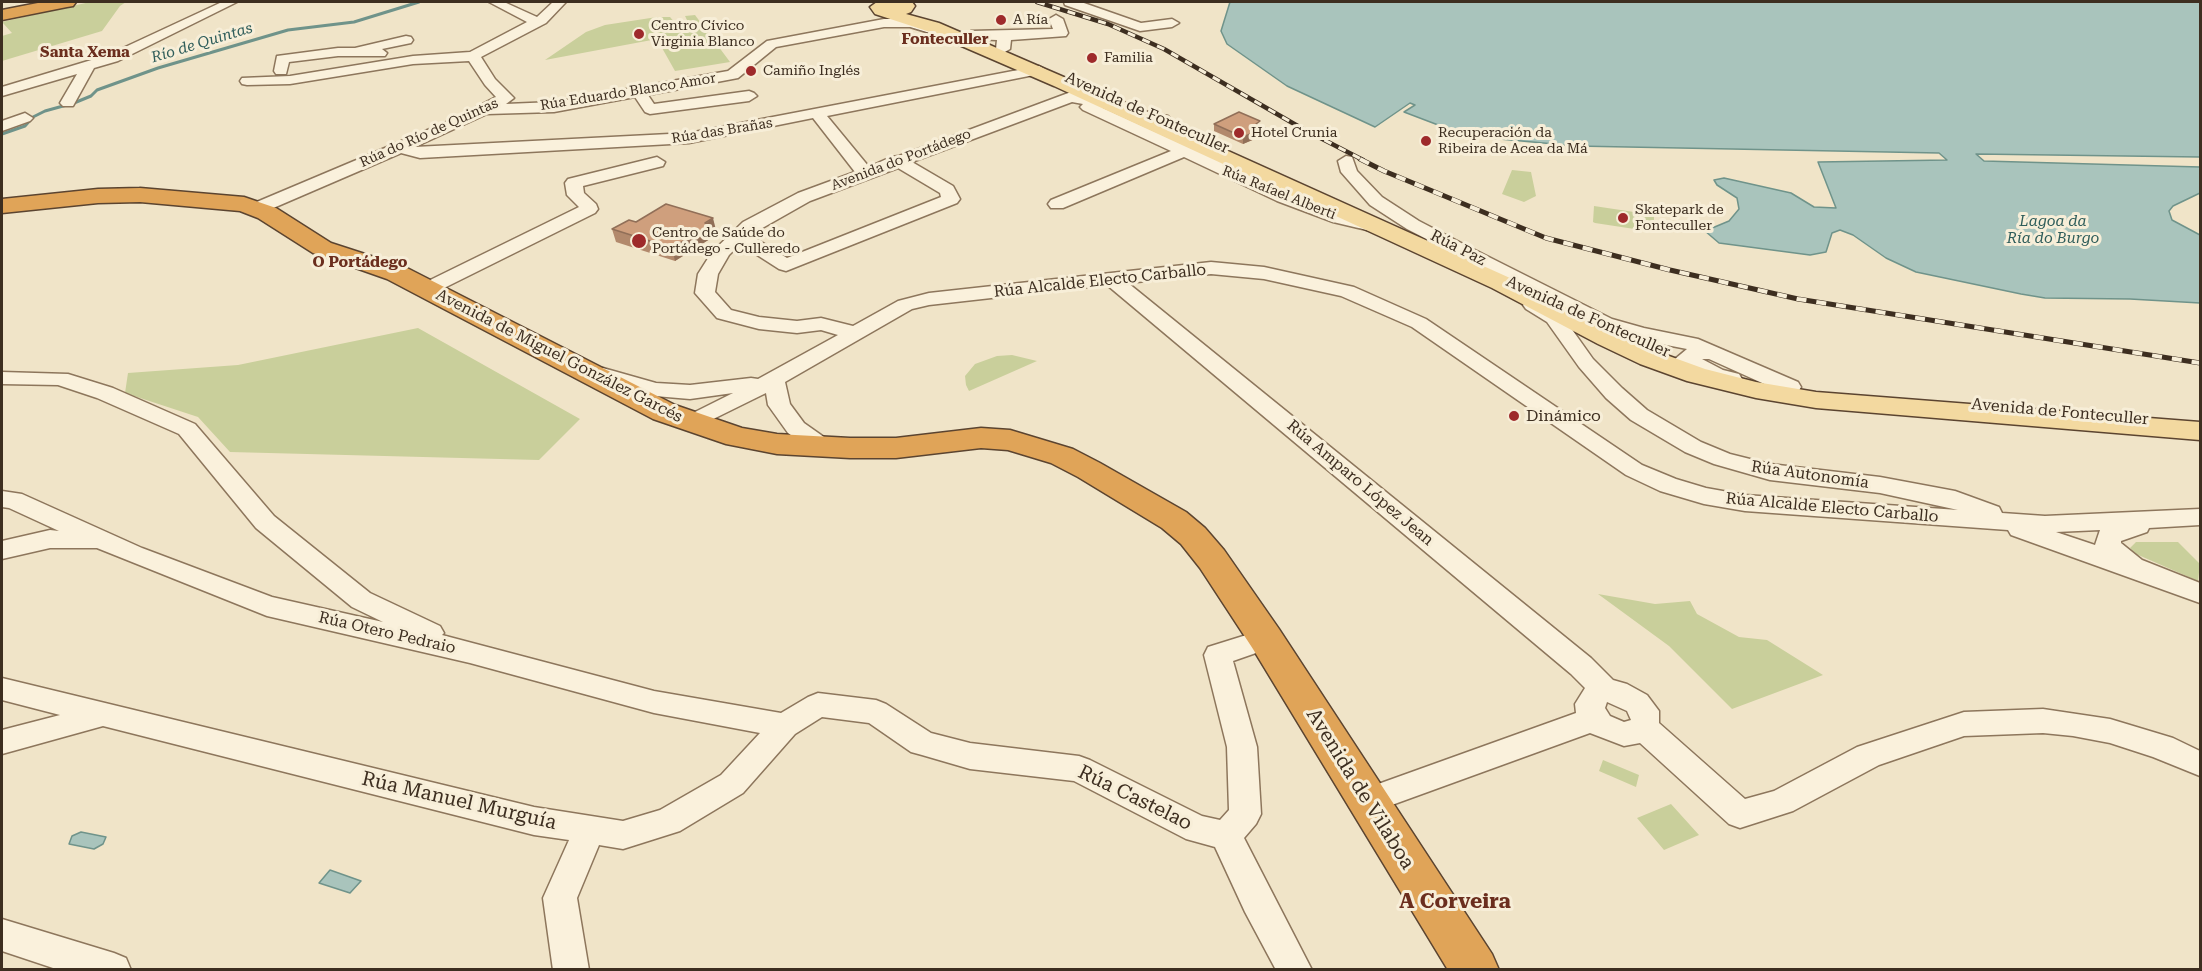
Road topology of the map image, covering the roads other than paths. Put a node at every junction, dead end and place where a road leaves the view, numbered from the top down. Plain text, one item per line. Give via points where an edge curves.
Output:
1 (31, 2) edge
2 (55, 2) edge
3 (67, 2) edge
4 (231, 2) edge
5 (495, 2) edge
6 (560, 2) edge
7 (1070, 2) edge
8 (7, 8) edge
9 (891, 8) edge
10 (1056, 19) dead end
11 (537, 22) junction
12 (1172, 23) dead end
13 (969, 39) junction
14 (408, 44) dead end
15 (473, 56) junction
16 (87, 68) junction
17 (733, 75) junction
18 (280, 76) junction
19 (1056, 78) junction
20 (247, 81) dead end
21 (638, 91) junction
22 (2, 92) edge
23 (749, 96) junction
24 (68, 103) dead end
25 (487, 109) junction
26 (819, 114) junction
27 (25, 118) dead end
28 (764, 118) junction
29 (1163, 119) junction
30 (2, 126) edge
31 (1223, 147) junction
32 (400, 148) junction
33 (1183, 152) junction
34 (897, 160) junction
35 (1346, 161) dead end
36 (657, 162) dead end
37 (866, 172) junction
38 (1291, 195) junction
39 (1057, 204) dead end
40 (2, 205) edge
41 (258, 208) junction
42 (739, 236) junction
43 (1110, 278) junction
44 (1501, 283) junction
45 (427, 289) junction
46 (797, 327) junction
47 (855, 333) junction
48 (1607, 339) junction
49 (555, 356) junction
50 (814, 356) junction
51 (1705, 363) junction
52 (2, 378) edge
53 (774, 379) junction
54 (1785, 391) junction
55 (691, 423) junction
56 (2200, 424) edge
57 (2200, 431) edge
58 (823, 447) junction
59 (2, 499) edge
60 (2200, 517) edge
61 (2170, 519) junction
62 (2000, 521) junction
63 (2068, 523) junction
64 (104, 541) junction
65 (2, 550) edge
66 (2134, 568) junction
67 (2200, 593) edge
68 (1266, 639) junction
69 (470, 651) junction
70 (2, 689) edge
71 (1606, 691) junction
72 (101, 715) junction
73 (1594, 718) junction
74 (785, 726) junction
75 (1643, 727) junction
76 (2, 742) edge
77 (2200, 764) edge
78 (1367, 801) junction
79 (589, 830) junction
80 (1226, 835) junction
81 (2, 935) edge
82 (114, 969) edge
83 (572, 969) edge
84 (1295, 969) edge
85 (1475, 969) edge

1 - 8 highway
2 - 8 highway
3 - 8 highway
4 - 16 street
5 - 11 street
6 - 11 street
7 - 12 street via 1140,27
9 - 13 main road, Avenida de Fonteculler
9 - 13 street via 919,25
9 - 17 street via 772,44
10 - 19 street via 1061,33
11 - 15 street
13 - 19 main road, Avenida de Fonteculler
13 - 19 main road, Avenida de Fonteculler
14 - 18 street via 350,54
15 - 18 street
15 - 25 street, Rúa do Río de Quintas via 506,98
16 - 22 street
16 - 24 street
17 - 21 street, Rúa Eduardo Blanco Amor
17 - 23 street
18 - 20 street
19 - 26 street, Rúa das Brañas
19 - 29 main road, Avenida de Fonteculler
19 - 29 street via 1147,117
19 - 33 street, Rúa Rafael Alberti via 1082,105
19 - 34 street, Avenida do Portádego
19 - 38 main road, Avenida de Fonteculler
21 - 23 street via 650,109
21 - 25 street, Rúa Eduardo Blanco Amor via 554,106
23 - 28 street
25 - 32 street, Rúa do Río de Quintas
26 - 28 street, Rúa das Brañas via 787,120
26 - 37 street via 858,167
27 - 30 street
28 - 32 street, Rúa das Brañas via 689,138 420,153
29 - 31 main road, Avenida de Fonteculler
31 - 38 main road via 1290,184
31 - 51 main road, Avenida de Fonteculler via 1572,313 1644,345
32 - 41 street, Rúa do Río de Quintas
33 - 38 street, Rúa Rafael Alberti
33 - 39 street
34 - 37 street, Avenida do Portádego
34 - 42 street via 947,190 951,199 786,265
35 - 51 street, Rúa Paz via 1350,172 1376,201 1413,225 1605,324 1691,343
36 - 45 street via 574,183 576,195 588,209
37 - 42 street, Avenida do Portádego via 804,197 749,226
38 - 44 main road, Avenida de Fonteculler
40 - 41 highway via 140,195 226,201
41 - 45 highway, Avenida de Miguel González Garcés via 322,249 396,273
42 - 46 street, Avenida do Portádego via 722,252 708,274 705,293 724,314
43 - 47 street, Rúa Alcalde Electo Carballo via 929,299 905,305
43 - 62 street, Rúa Alcalde Electo Carballo via 1210,268 1264,273 1347,291 1419,323 1634,470 1704,496 1745,503
43 - 71 street, Rúa Amparo López Jean via 1572,658
44 - 48 main road, Avenida de Fonteculler
44 - 62 street, Rúa Autonomía via 1554,318 1586,363 1614,393 1640,415 1693,447 1770,472 1880,485 1955,499
45 - 49 highway, Avenida de Miguel González Garcés
46 - 47 street, Avenida do Portádego via 815,334
46 - 50 street
47 - 50 street, Rúa Alcalde Electo Carballo
48 - 51 street via 1702,372
48 - 54 main road, Avenida de Fonteculler via 1696,375
49 - 53 street via 655,389 711,391
49 - 55 highway, Avenida de Miguel González Garcés
50 - 53 street, Rúa Alcalde Electo Carballo
51 - 54 main road, Avenida de Fonteculler
52 - 69 street via 60,379 105,393 187,429 265,522 361,600
53 - 55 street, Rúa Alcalde Electo Carballo
53 - 58 street via 779,405 796,428
54 - 56 main road, Avenida de Fonteculler
54 - 57 main road, Avenida de Fonteculler via 1852,404
55 - 58 highway, Avenida de Miguel González Garcés via 737,437
58 - 68 highway, Avenida de Miguel González Garcés via 896,448 981,438 1010,441 1062,456 1116,484 1193,536
59 - 64 street, Rúa Otero Pedraio via 13,500
60 - 61 street, Rúa Alcalde Electo Carballo
61 - 63 street, Rúa Alcalde Electo Carballo
61 - 66 street via 2109,536 2109,546
62 - 63 street, Rúa Alcalde Electo Carballo
62 - 66 street
63 - 66 street via 2102,550
64 - 65 street via 50,539
64 - 69 street, Rúa Otero Pedraio via 267,606
66 - 67 street
68 - 78 highway, Avenida de Vilaboa
68 - 80 street via 1218,654 1242,747 1245,814
69 - 74 street, Rúa Otero Pedraio via 654,702
70 - 72 street, Rúa Manuel Murguía
71 - 73 street via 1593,698 1590,711
71 - 75 street via 1628,696 1637,703 1646,719
72 - 76 street
72 - 79 street, Rúa Manuel Murguía via 534,821
73 - 75 street via 1616,732 1632,733
73 - 78 street
74 - 79 street, Rúa Manuel Murguía via 732,784 669,821 623,835
74 - 80 street, Rúa Castelao via 818,705 876,712 922,743 970,756 1079,769 1197,829
75 - 77 street via 1740,814 1782,802 1868,756 1964,724 2073,724 2110,731
78 - 85 highway, Avenida de Vilaboa
79 - 83 street via 560,898
80 - 84 street via 1257,902
81 - 82 street

